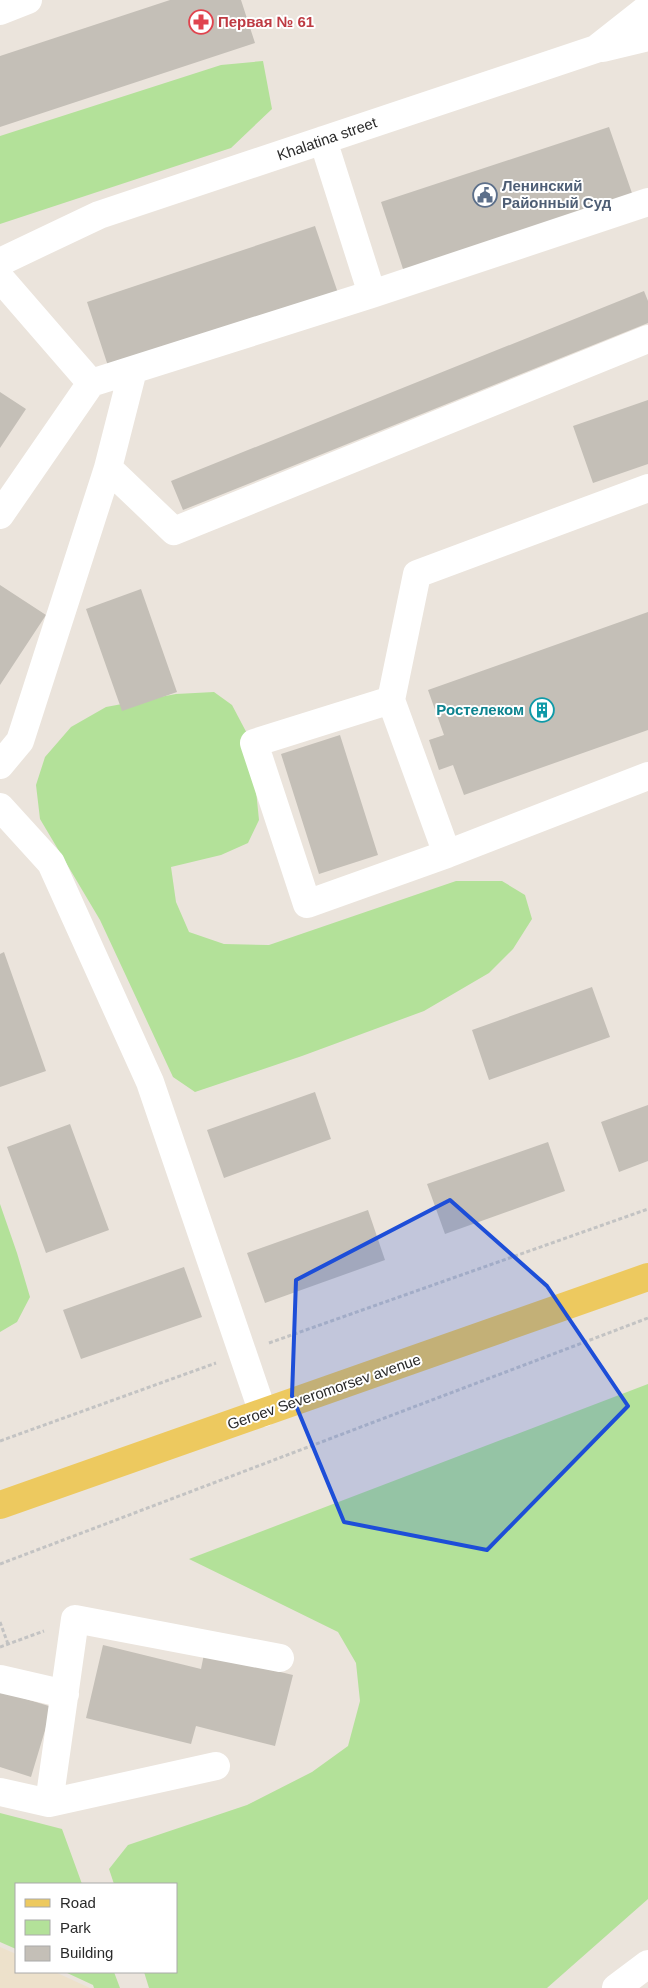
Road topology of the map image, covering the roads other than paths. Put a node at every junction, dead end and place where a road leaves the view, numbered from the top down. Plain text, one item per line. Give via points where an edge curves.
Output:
1 (28, 0) edge
2 (648, 8) edge
3 (0, 11) edge
4 (648, 37) edge
5 (596, 49) junction
6 (323, 140) junction
7 (648, 202) edge
8 (0, 262) edge
9 (0, 278) edge
10 (372, 294) junction
11 (648, 339) edge
12 (133, 370) junction
13 (91, 383) junction
14 (108, 468) junction
15 (648, 488) edge
16 (0, 515) edge
17 (391, 700) junction
18 (0, 765) edge
19 (648, 776) edge
20 (0, 807) edge
21 (447, 854) junction
22 (648, 1277) edge
23 (263, 1414) junction
24 (0, 1505) edge
25 (280, 1658) dead end
26 (0, 1679) edge
27 (64, 1694) junction
28 (216, 1766) dead end
29 (0, 1792) edge
30 (49, 1803) junction
31 (648, 1964) edge
32 (616, 1988) edge

1 - 3 street
2 - 5 street, Khalatina street
4 - 5 street
5 - 6 street, Khalatina street
6 - 8 street, Khalatina street via 99,215
6 - 10 street
7 - 10 street
9 - 13 street
10 - 12 street
11 - 14 street via 174,531
12 - 13 street
12 - 14 street
13 - 16 street
14 - 18 street via 20,741
15 - 17 street via 417,574
17 - 21 street
17 - 21 street via 254,743 307,904
19 - 21 street
20 - 23 street via 51,863 150,1082
22 - 23 main road, Geroev Severomorsev avenue
23 - 24 main road, Geroev Severomorsev avenue
25 - 27 street via 75,1619
26 - 27 street
27 - 30 street
28 - 30 street
29 - 30 street
31 - 32 street

